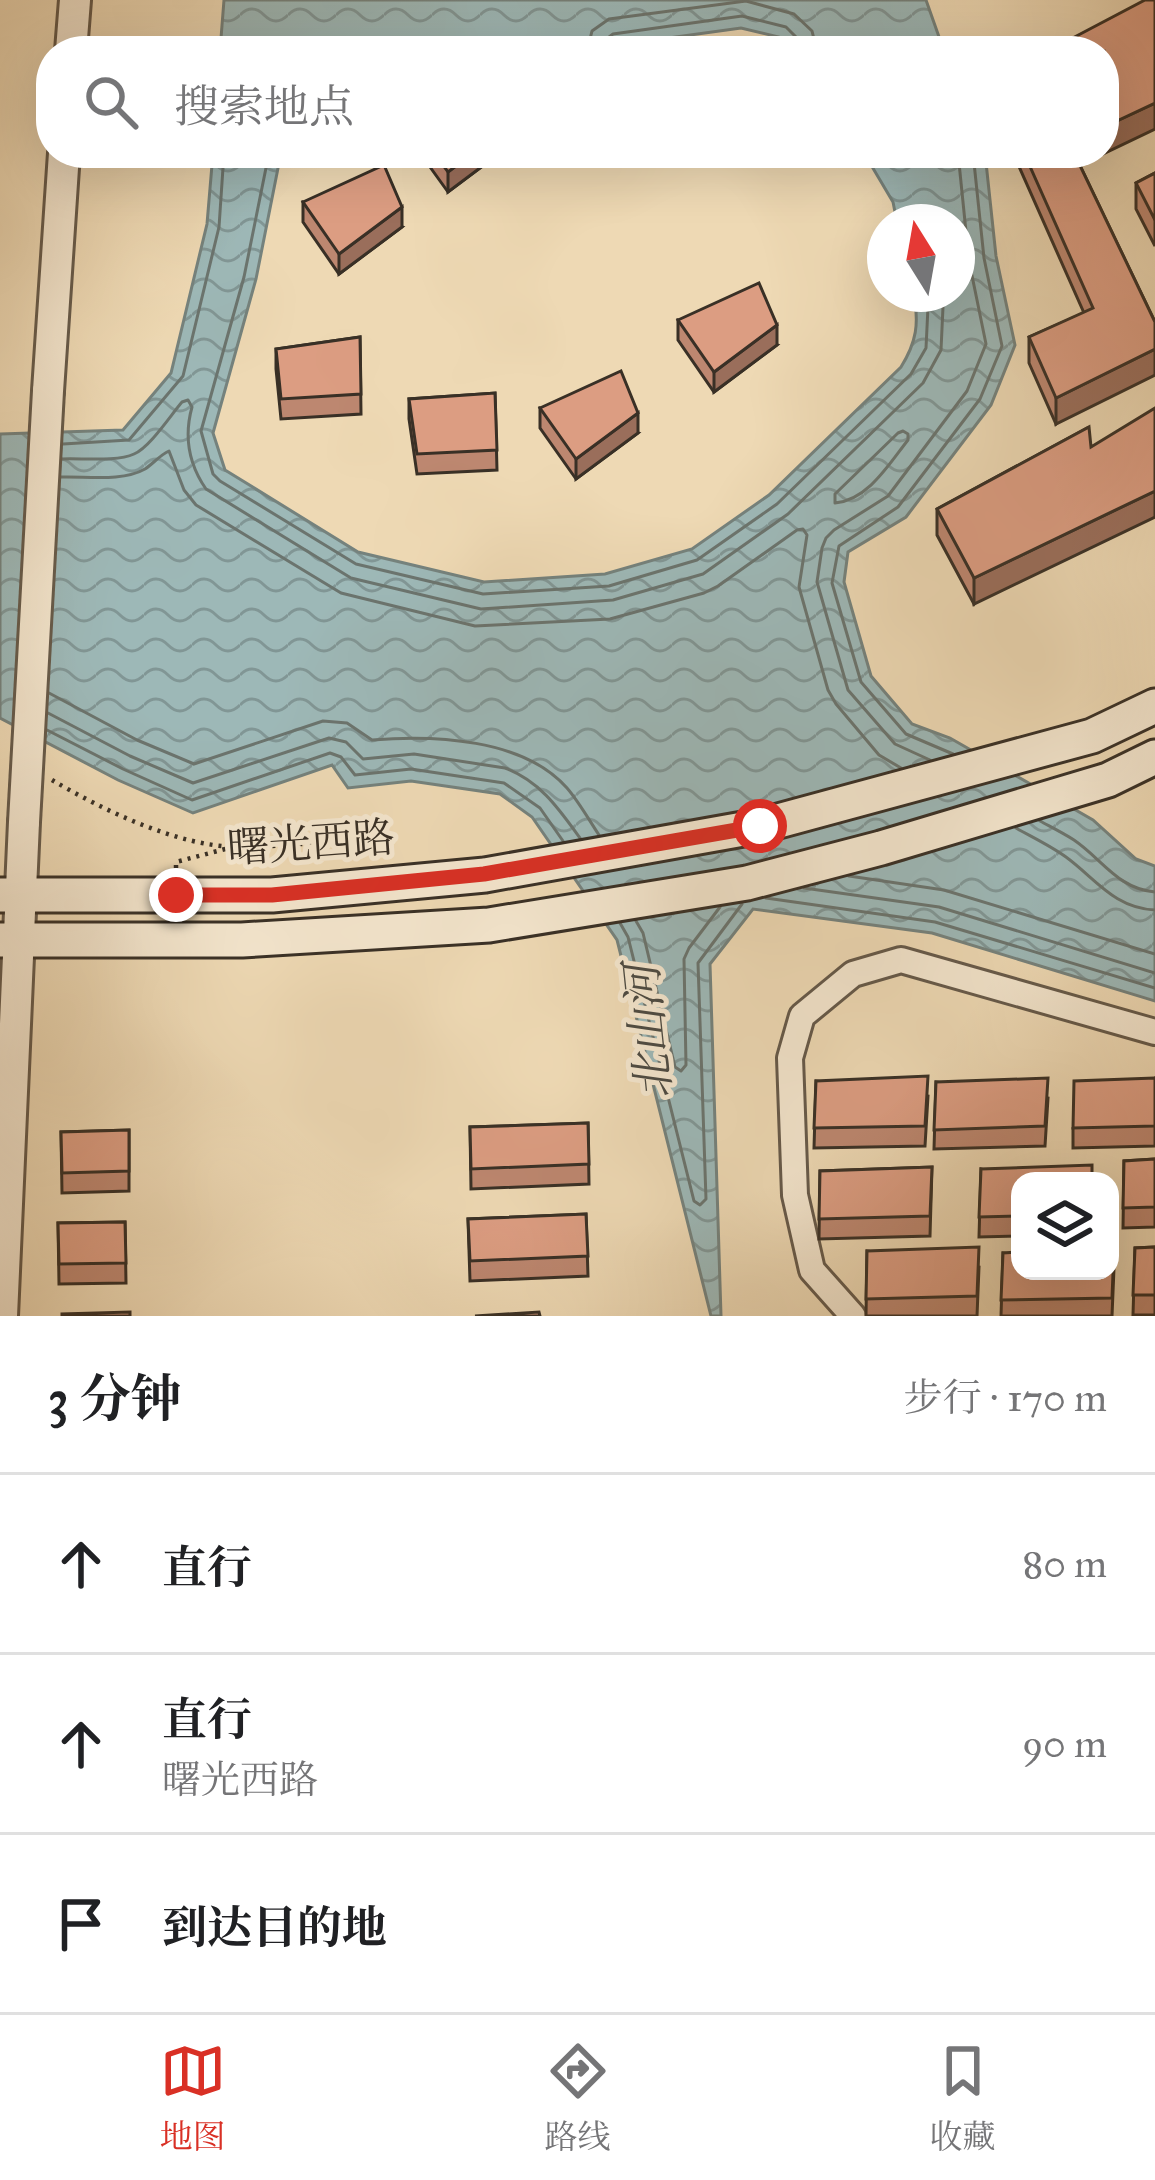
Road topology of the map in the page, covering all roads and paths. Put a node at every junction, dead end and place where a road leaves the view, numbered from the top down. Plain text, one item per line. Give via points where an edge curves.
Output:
1 (75, 0) edge
2 (72, 36) edge
3 (63, 168) edge
4 (1155, 706) edge
5 (1155, 757) edge
6 (40, 774) dead end
7 (388, 836) dead end
8 (235, 847) junction
9 (176, 895) junction
10 (10, 896) edge
11 (10, 941) edge
12 (1155, 1032) edge
13 (2, 1316) edge
14 (853, 1316) edge

1 - 2 street
3 - 10 street, bridge via 24,822
4 - 9 main road, 曙光西路 via 1091,736 760,826 484,874 272,895
5 - 11 main road via 1108,780 747,883 489,925 242,940
6 - 8 path via 101,808
7 - 8 path
8 - 9 path via 176,862
9 - 10 main road, 曙光西路
10 - 11 street
11 - 13 street
12 - 14 street via 901,960 853,974 802,1016 790,1058 795,1195 812,1270

